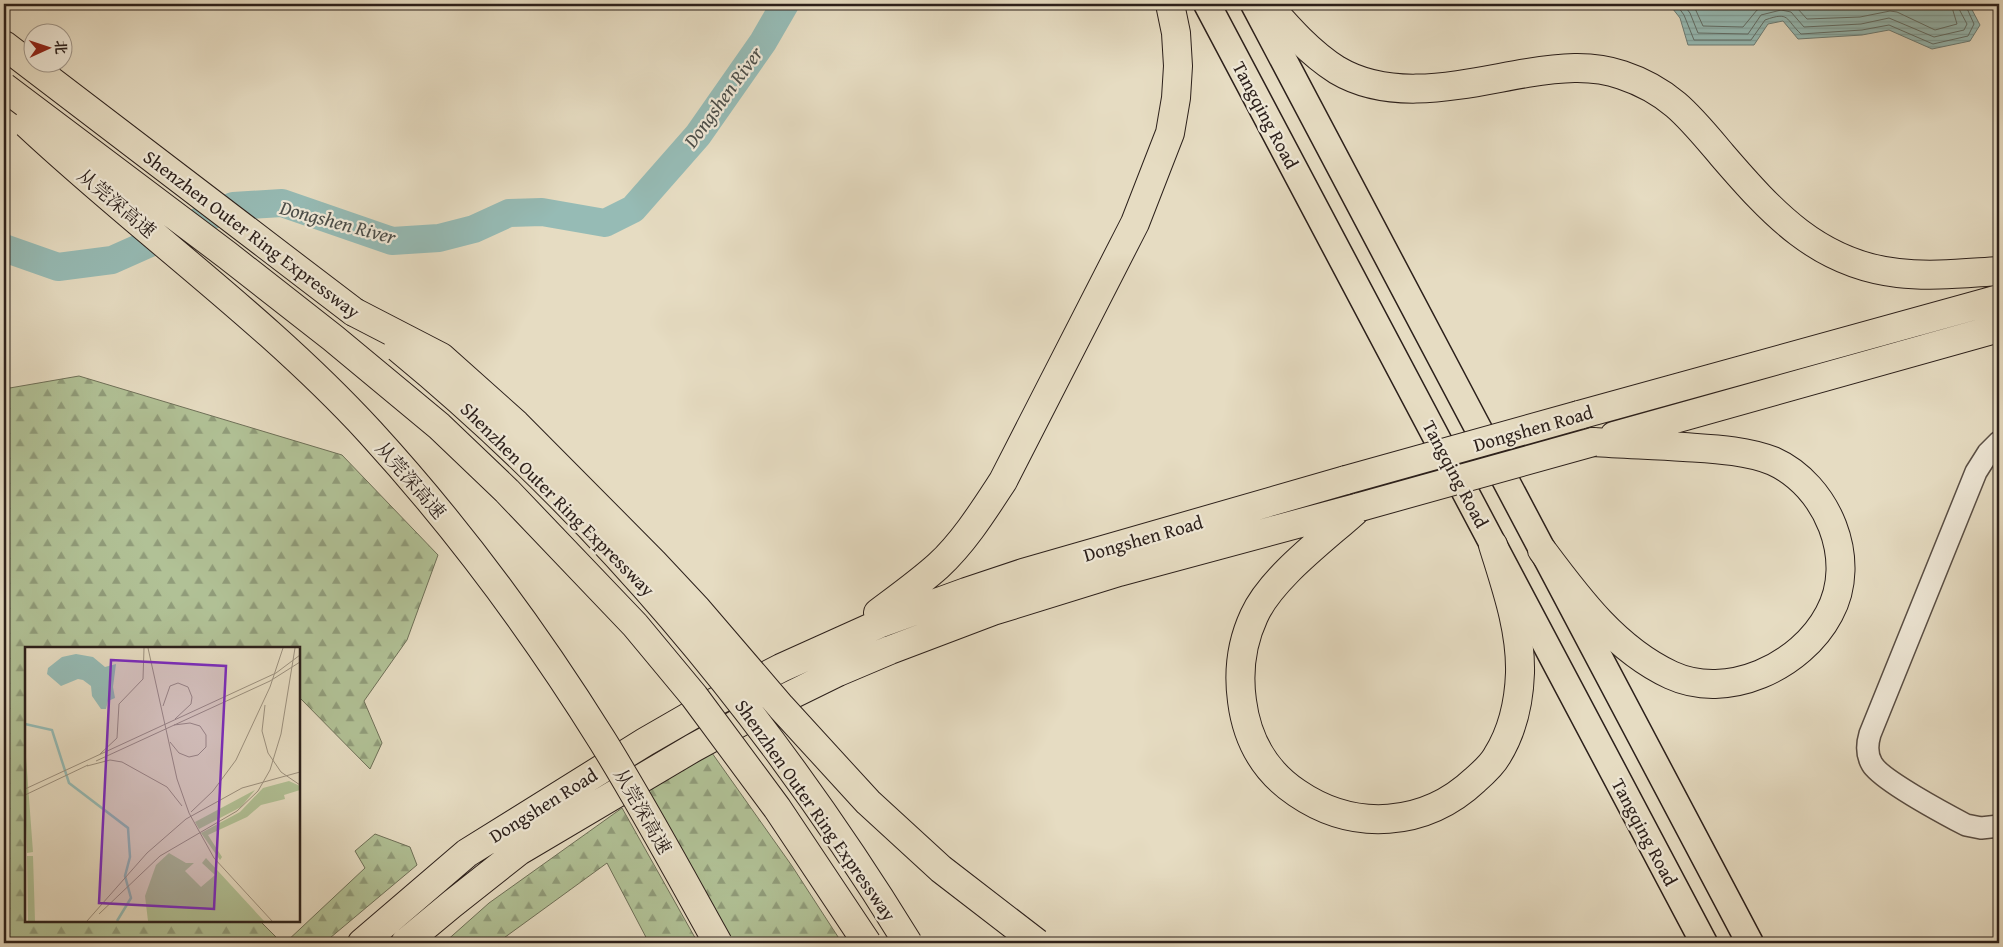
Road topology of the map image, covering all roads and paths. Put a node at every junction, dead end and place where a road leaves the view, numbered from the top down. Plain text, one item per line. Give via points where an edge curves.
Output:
1 (1170, 4) edge
2 (1207, 4) edge
3 (1254, 4) edge
4 (1267, 4) edge
5 (4, 45) edge
6 (4, 87) edge
7 (4, 102) edge
8 (1999, 271) edge
9 (1999, 299) edge
10 (354, 312) junction
11 (1999, 328) edge
12 (1593, 442) junction
13 (1999, 442) edge
14 (1360, 507) junction
15 (1493, 545) junction
16 (1542, 550) junction
17 (836, 643) junction
18 (1999, 826) edge
19 (362, 943) edge
20 (405, 943) edge
21 (718, 943) edge
22 (867, 943) edge
23 (908, 943) edge
24 (1037, 943) edge
25 (1704, 943) edge
26 (1750, 943) edge

1 - 17 highway via 1178,66 1170,133 1135,223 1003,480 984,511 939,564 911,590
2 - 15 main road, Tangqing Road
3 - 16 main road
4 - 8 highway via 1300,40 1338,70 1383,86 1409,89 1441,87 1573,67 1597,68 1644,82 1681,108 1777,214 1803,237 1829,253 1858,265 1897,273 1930,275
5 - 10 highway, Shenzhen Outer Ring Expressway
6 - 22 highway, Shenzhen Outer Ring Expressway, bridge via 333,338 440,426 514,498 623,611 694,696 777,808
7 - 21 highway, 从莞深高速, bridge via 69,164 315,377 414,481 527,627 568,688
9 - 17 highway, Dongshen Road, bridge via 1579,414 1023,573 923,606
10 - 23 highway, Shenzhen Outer Ring Expressway, bridge via 513,449 658,599 789,767
10 - 24 highway, bridge via 441,358 516,424 653,562 811,741 892,825 966,889
11 - 12 highway, Dongshen Road
12 - 14 highway, Dongshen Road, bridge
12 - 16 highway via 1748,454 1773,461 1794,474 1813,491 1827,513 1836,537 1840,560 1839,588 1830,614 1812,638 1790,658 1762,674 1732,682 1702,684 1650,664 1626,645 1580,600
13 - 18 lane via 1976,472 1870,734 1867,749 1872,765 1885,778 1966,825 1981,828
14 - 15 highway via 1300,560 1267,595 1254,616 1239,676 1247,730 1256,750 1288,788 1330,812 1383,820 1426,811 1464,790 1496,758 1514,717 1520,674 1518,636
14 - 20 highway, Dongshen Road via 1010,605 838,672 692,748 519,851
15 - 25 main road, Tangqing Road
16 - 26 main road
17 - 19 highway, Dongshen Road via 711,704 467,853

